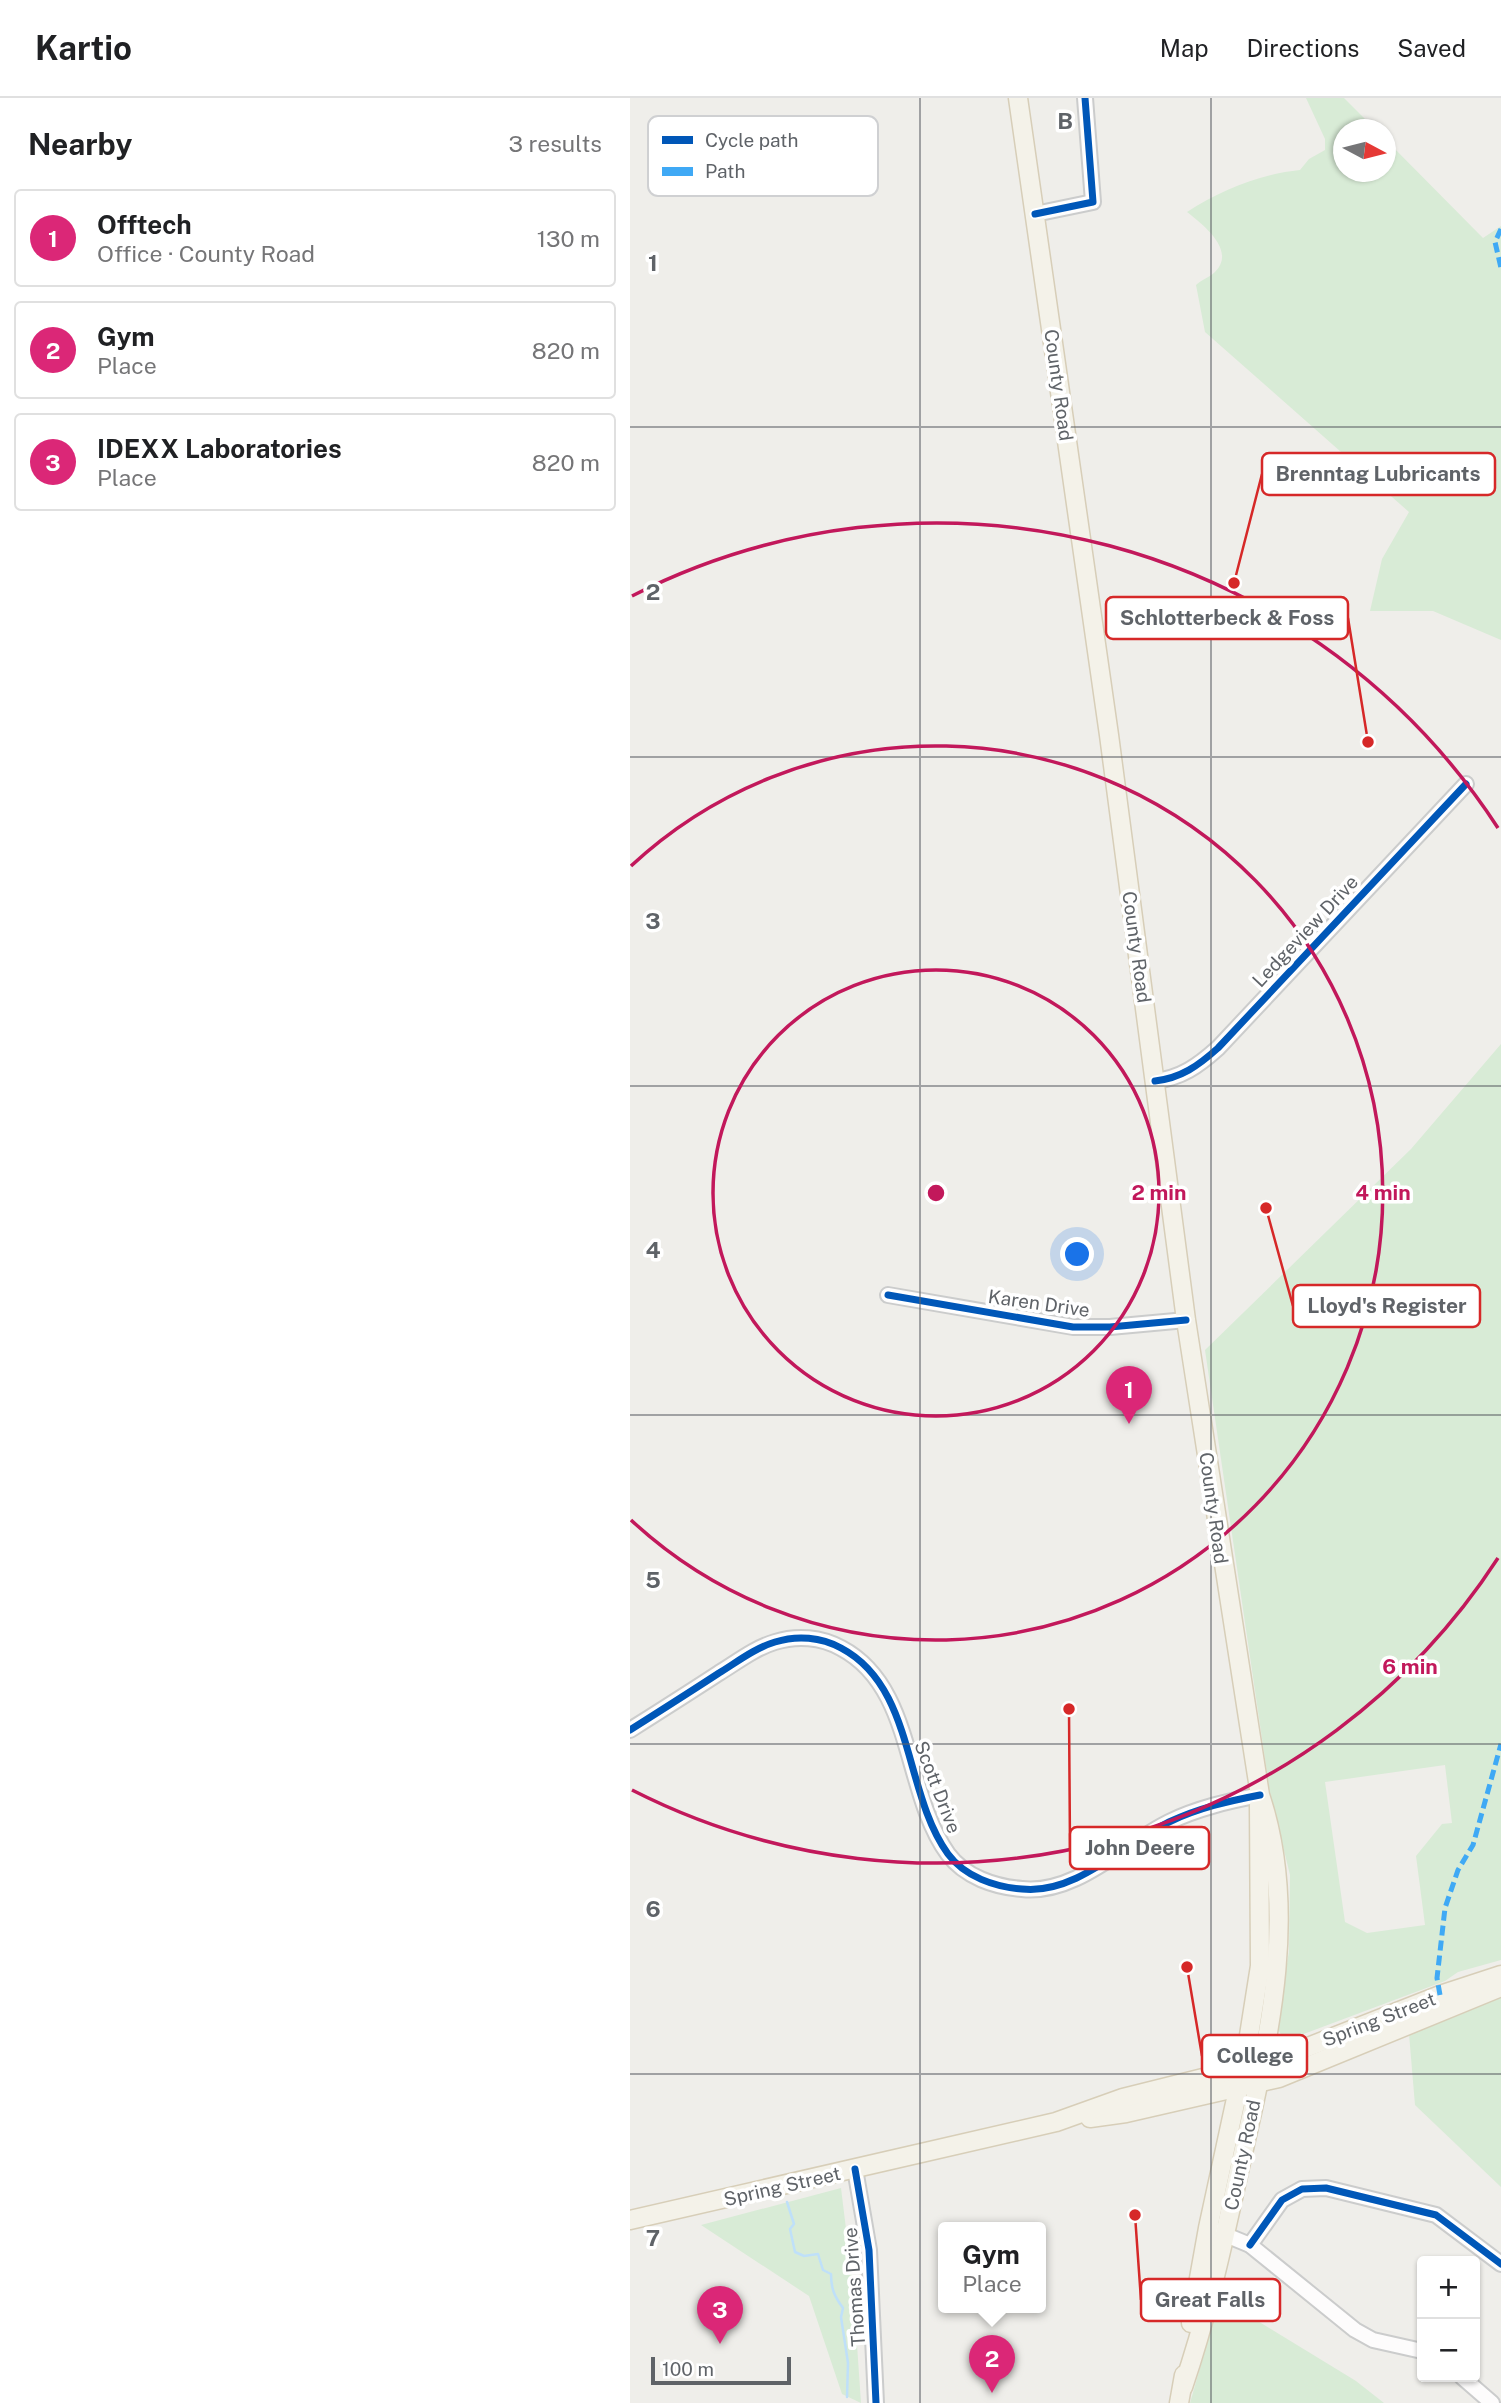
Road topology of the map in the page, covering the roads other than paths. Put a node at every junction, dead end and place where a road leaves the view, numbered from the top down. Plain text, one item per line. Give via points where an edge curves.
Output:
1 (1018, 98) edge
2 (1085, 98) edge
3 (1035, 214) junction
4 (1466, 784) dead end
5 (1154, 1081) junction
6 (888, 1295) dead end
7 (1186, 1320) junction
8 (630, 1730) edge
9 (1260, 1794) junction
10 (1501, 1975) edge
11 (1501, 1987) edge
12 (1261, 2063) junction
13 (1243, 2067) junction
14 (1258, 2082) junction
15 (1239, 2087) junction
16 (1055, 2122) junction
17 (855, 2169) junction
18 (630, 2220) edge
19 (1216, 2232) junction
20 (1250, 2245) junction
21 (1501, 2264) edge
22 (1417, 2350) edge
23 (1468, 2382) edge
24 (1181, 2395) edge
25 (876, 2403) edge
26 (1492, 2403) edge

1 - 3 main road, County Road
2 - 3 street via 1093,202
3 - 5 main road, County Road
4 - 5 street, Ledgeview Drive via 1217,1048 1189,1071
5 - 7 main road, County Road
6 - 7 street, Karen Drive via 1073,1327
7 - 9 main road, County Road
8 - 9 street, Scott Drive via 775,1642 806,1637 829,1641 857,1656 878,1679 896,1717 935,1833 949,1856 964,1870 992,1884 1025,1890 1057,1886 1199,1809
9 - 12 main road, County Road via 1271,1827 1279,1896 1278,1957
9 - 13 main road, County Road via 1260,1966
10 - 12 main road, Spring Street
11 - 14 main road, Spring Street via 1279,2078
12 - 13 main road, Spring Street
12 - 14 main road, County Road
13 - 15 main road, County Road
13 - 16 main road, Spring Street via 1123,2098
14 - 15 main road, Spring Street
14 - 19 main road, County Road
15 - 16 main road, Spring Street via 1126,2113
15 - 19 main road, County Road
16 - 17 main road, Spring Street
17 - 18 main road, Spring Street
17 - 25 street, Thomas Drive via 869,2250
19 - 20 street
19 - 24 main road, County Road
20 - 21 street via 1282,2200 1302,2189 1325,2188 1420,2208
20 - 22 street via 1354,2330 1373,2340
23 - 26 street

